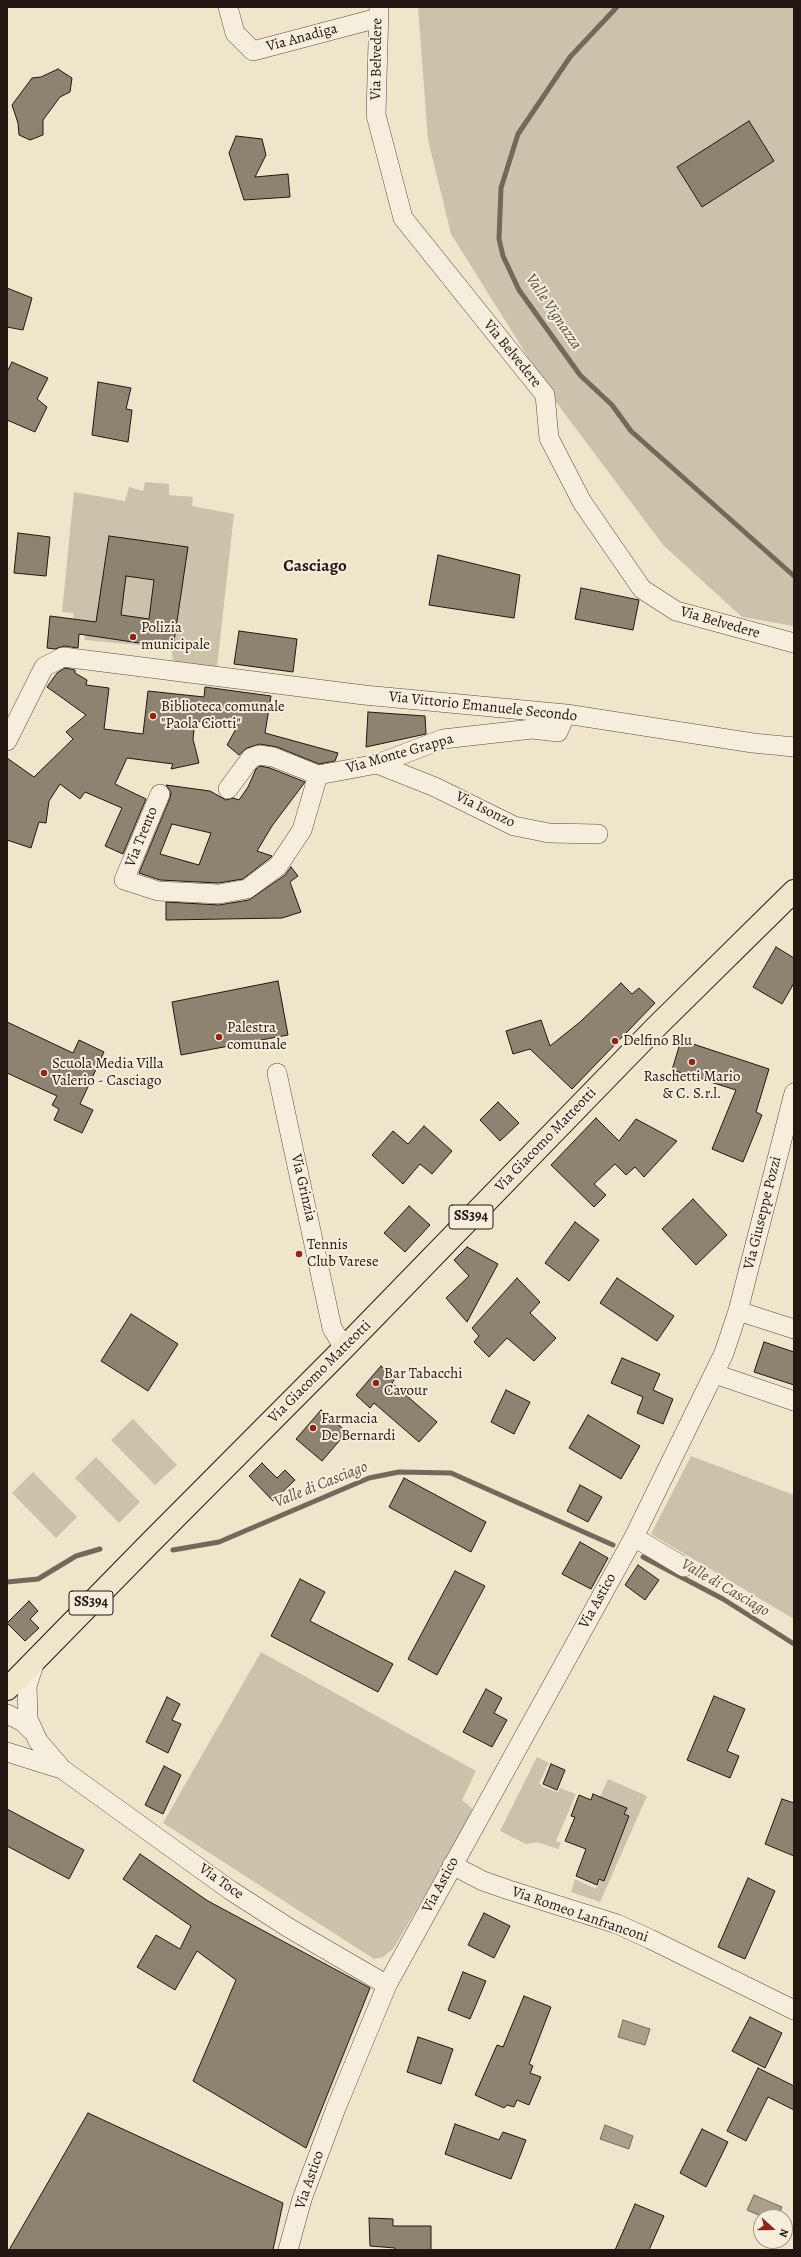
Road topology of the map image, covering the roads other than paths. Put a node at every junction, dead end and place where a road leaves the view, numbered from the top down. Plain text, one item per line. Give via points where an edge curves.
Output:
1 (228, 7) edge
2 (379, 12) edge
3 (794, 643) edge
4 (566, 714) junction
5 (7, 741) edge
6 (794, 747) edge
7 (376, 764) junction
8 (318, 775) junction
9 (228, 789) dead end
10 (160, 794) dead end
11 (598, 834) dead end
12 (794, 890) edge
13 (277, 1073) dead end
14 (794, 1093) edge
15 (791, 1116) edge
16 (738, 1311) junction
17 (794, 1329) edge
18 (344, 1348) junction
19 (715, 1374) junction
20 (794, 1401) edge
21 (634, 1537) junction
22 (684, 1567) dead end
23 (35, 1661) junction
24 (7, 1689) edge
25 (7, 1714) edge
26 (32, 1731) junction
27 (9, 1752) edge
28 (62, 1769) junction
29 (452, 1865) junction
30 (387, 1985) junction
31 (794, 2010) edge
32 (288, 2250) edge

1 - 2 street, Via Anadiga via 235,33 253,51
2 - 3 street, Via Belvedere via 376,115 403,218 544,395 549,438 582,502 642,589 676,611
4 - 5 street, Via Vittorio Emanuele Secondo via 364,695 63,657 44,667
4 - 6 street, Via Vittorio Emanuele Secondo
4 - 7 street, Via Monte Grappa via 558,732 532,729 443,739
7 - 8 street, Via Monte Grappa
7 - 11 street, Via Isonzo via 435,786 514,826 549,833
8 - 9 street via 273,757 259,755 251,758
8 - 10 street, Via Trento via 302,830 278,866 247,889 219,894 158,891 124,880
12 - 18 main road, Via Giacomo Matteotti / SS394 via 656,1026
13 - 18 street, Via Grinzia via 332,1328
14 - 15 street, Via Giuseppe Pozzi
15 - 16 street, Via Giuseppe Pozzi
16 - 17 street
16 - 19 street, Via Giuseppe Pozzi
18 - 23 main road, Via Giacomo Matteotti / SS394
19 - 20 street
19 - 21 street, Via Giuseppe Pozzi
21 - 22 street
21 - 29 street, Via Astico
23 - 24 main road, SS394
23 - 26 street, Via Toce via 27,1686 28,1719
25 - 26 street, Via Toce via 23,1722
26 - 28 street, Via Toce via 46,1752
27 - 28 street, Via Toce
28 - 30 street, Via Toce via 230,1890
29 - 30 street, Via Astico
29 - 31 street, Via Romeo Lanfranconi via 483,1881 617,1924
30 - 32 street, Via Astico via 330,2122 302,2199

